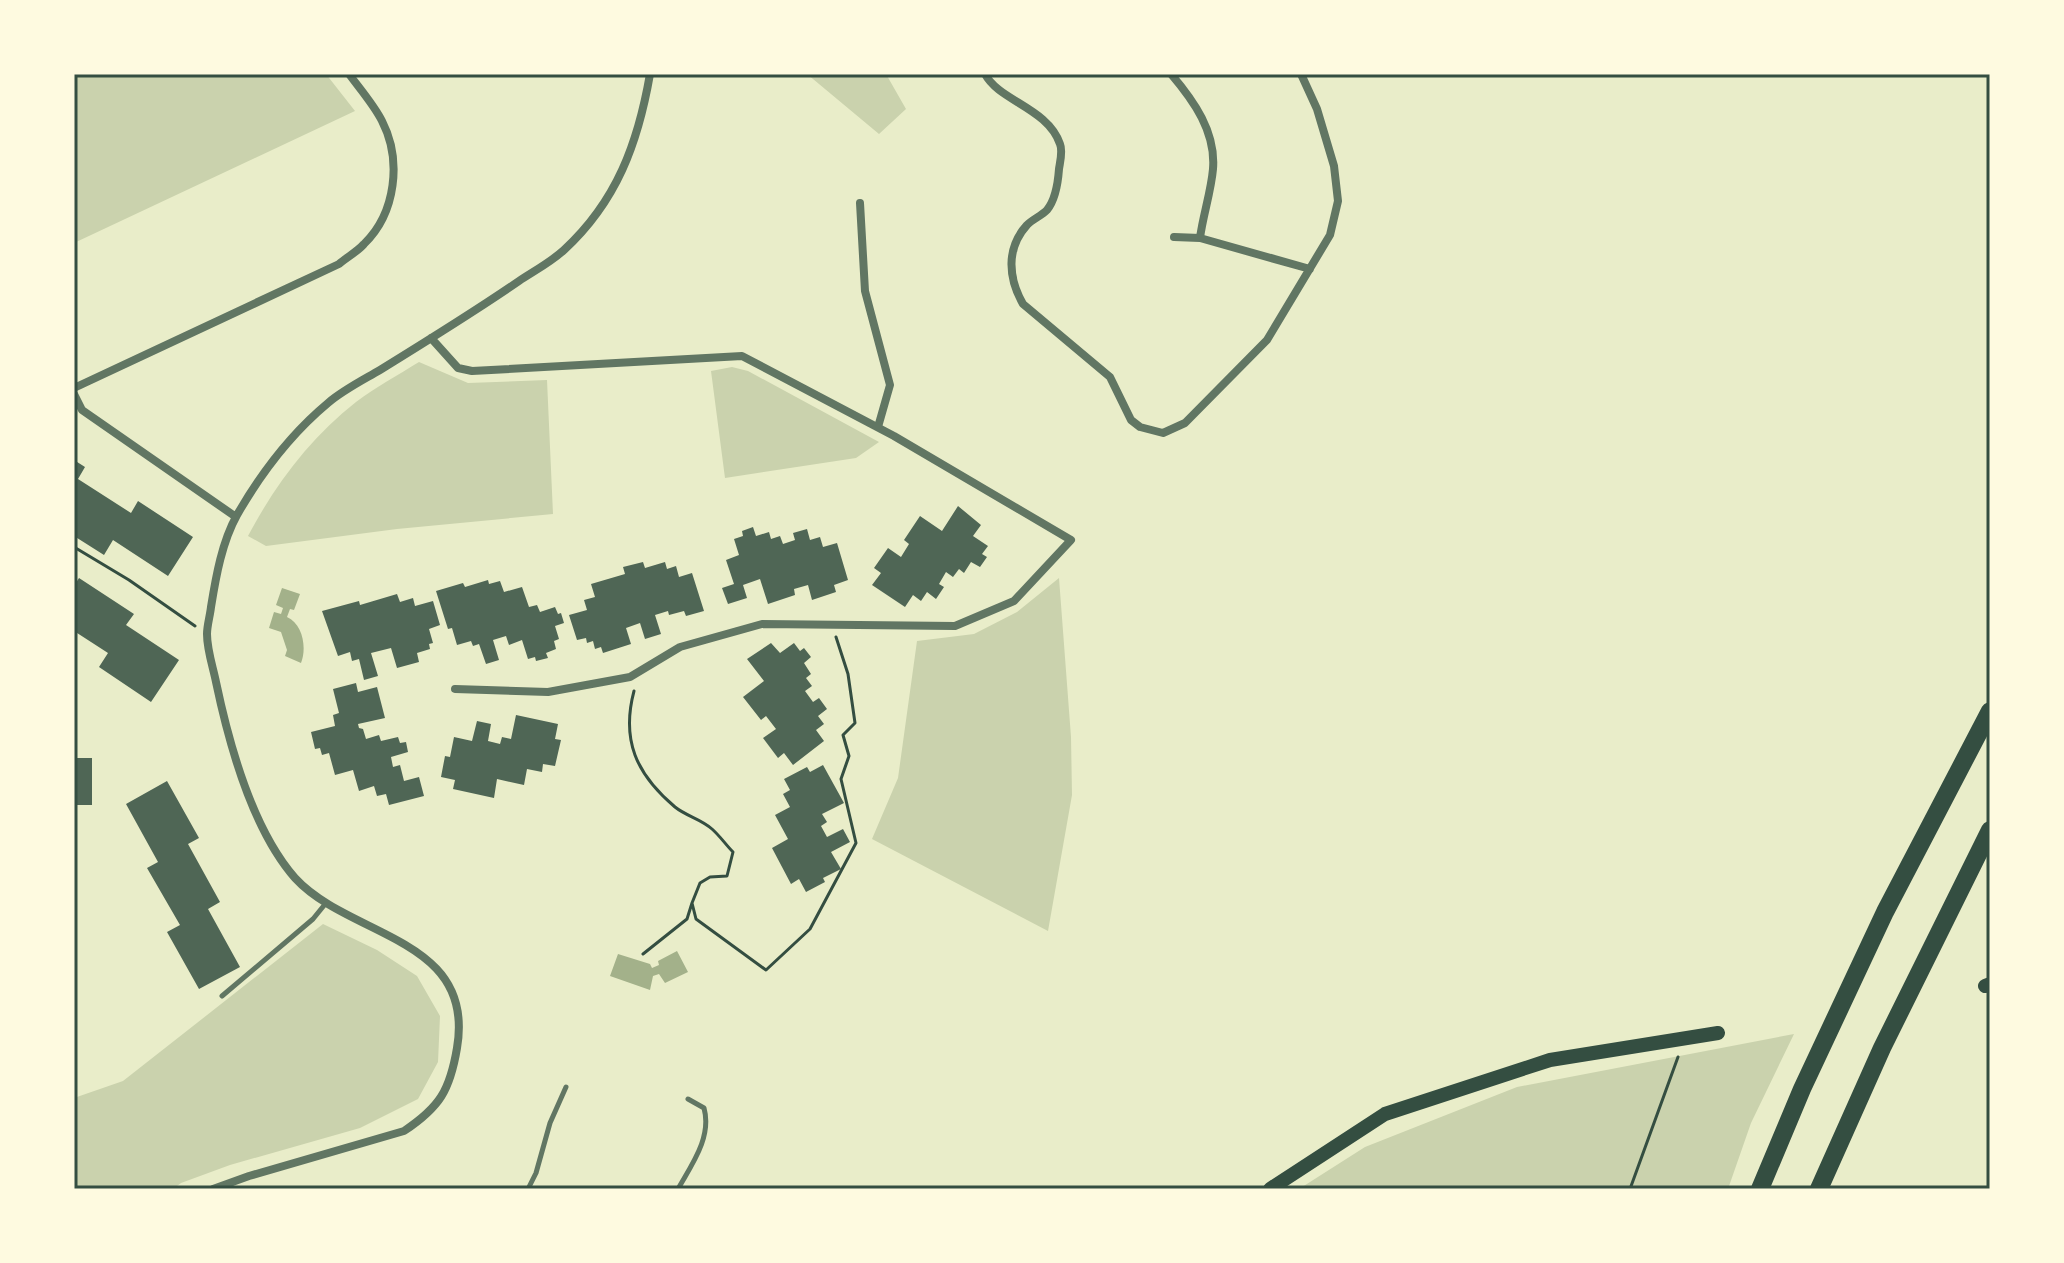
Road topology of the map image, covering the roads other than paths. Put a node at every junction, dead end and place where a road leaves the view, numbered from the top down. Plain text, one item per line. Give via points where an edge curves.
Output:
1 (349, 74) edge
2 (650, 74) edge
3 (985, 74) edge
4 (1171, 74) edge
5 (1301, 74) edge
6 (860, 203) dead end
7 (1174, 237) dead end
8 (1200, 238) junction
9 (1310, 269) junction
10 (431, 338) junction
11 (74, 391) edge
12 (878, 427) junction
13 (236, 517) junction
14 (455, 689) dead end
15 (1990, 711) edge
16 (1990, 830) edge
17 (326, 903) junction
18 (222, 996) dead end
19 (1718, 1033) dead end
20 (566, 1087) dead end
21 (688, 1099) dead end
22 (240, 1184) edge
23 (213, 1189) edge
24 (528, 1189) edge
25 (678, 1189) edge
26 (1270, 1189) edge
27 (1760, 1189) edge
28 (1819, 1189) edge

1 - 11 street via 382,121 393,152 393,185 384,217 365,244 339,264
2 - 10 street via 631,154 589,223 563,251
3 - 9 street via 989,82 1028,106 1061,146 1053,200 1018,236 1012,254 1016,291 1023,304 1110,377 1131,420 1140,427 1163,433 1185,423 1267,340
4 - 8 street via 1211,137 1213,167
5 - 9 street via 1334,166 1338,201 1330,235
6 - 12 street via 865,291 890,385
7 - 8 street
8 - 9 street
10 - 12 street via 458,368 472,371 742,356
10 - 13 street via 329,402 280,453
11 - 13 street via 82,410
12 - 14 street via 1071,540 1014,601 955,626 762,624 680,647 630,677 548,692
13 - 17 street via 217,571 207,634 226,732 254,810 294,876
15 - 27 highway via 1885,912
16 - 28 highway
17 - 18 lane
17 - 22 street via 406,944 440,970 457,1005 459,1037 452,1075 441,1100 404,1131
19 - 26 main road via 1550,1060 1385,1114
20 - 24 lane
21 - 25 lane via 704,1108 709,1124
22 - 23 street

